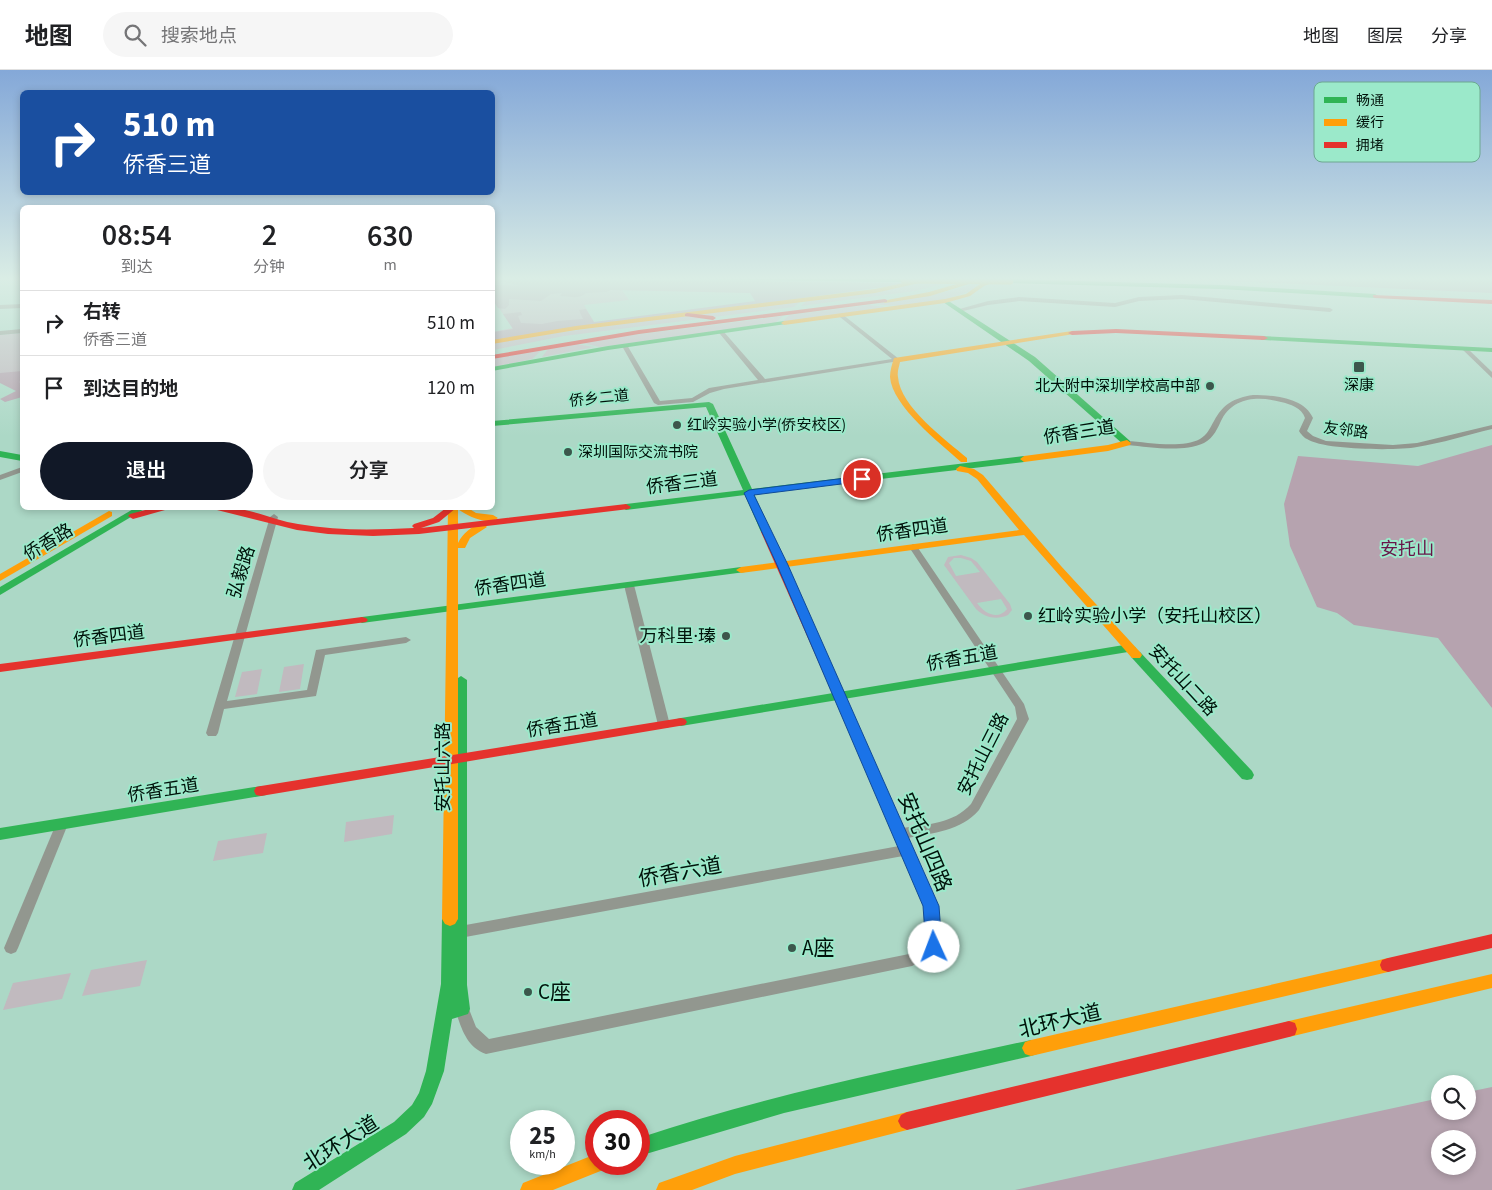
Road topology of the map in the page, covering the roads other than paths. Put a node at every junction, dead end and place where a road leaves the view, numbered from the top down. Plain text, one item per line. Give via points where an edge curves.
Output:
1 (19, 331) edge
2 (552, 331) edge
3 (614, 331) edge
4 (647, 331) edge
5 (735, 331) edge
6 (861, 331) edge
7 (992, 331) edge
8 (1119, 331) edge
9 (1131, 331) edge
10 (0, 333) edge
11 (722, 333) junction
12 (495, 341) edge
13 (569, 342) junction
14 (1008, 342) junction
15 (556, 344) junction
16 (623, 346) junction
17 (608, 348) junction
18 (1466, 349) junction
19 (495, 350) edge
20 (1492, 350) edge
21 (495, 356) edge
22 (532, 360) junction
23 (897, 360) junction
24 (495, 368) edge
25 (1492, 376) edge
26 (763, 381) junction
27 (709, 404) joint
28 (653, 408) junction
29 (495, 424) edge
30 (1492, 427) edge
31 (1127, 443) junction
32 (0, 454) edge
33 (20, 458) edge
34 (964, 460) junction
35 (1000, 461) junction
36 (0, 462) edge
37 (20, 467) edge
38 (20, 469) edge
39 (937, 469) junction
40 (0, 478) edge
41 (747, 490) junction
42 (996, 495) junction
43 (110, 510) edge
44 (116, 510) edge
45 (137, 510) edge
46 (155, 510) edge
47 (230, 510) edge
48 (247, 510) edge
49 (450, 510) edge
50 (453, 510) edge
51 (461, 510) edge
52 (465, 510) edge
53 (102, 518) junction
54 (274, 519) junction
55 (498, 520) junction
56 (117, 521) junction
57 (457, 525) junction
58 (400, 528) junction
59 (412, 532) junction
60 (1025, 532) junction
61 (913, 547) junction
62 (457, 548) junction
63 (783, 565) junction
64 (0, 578) edge
65 (629, 585) junction
66 (0, 592) edge
67 (457, 609) junction
68 (238, 637) junction
69 (406, 640) dead end
70 (1130, 648) junction
71 (0, 668) edge
72 (996, 670) junction
73 (840, 697) junction
74 (220, 706) junction
75 (664, 726) junction
76 (212, 733) dead end
77 (456, 760) junction
78 (1247, 775) dead end
79 (62, 824) junction
80 (0, 834) edge
81 (900, 834) junction
82 (907, 850) junction
83 (460, 932) junction
84 (1492, 941) edge
85 (10, 948) dead end
86 (1492, 981) edge
87 (462, 1010) junction
88 (445, 1013) junction
89 (400, 1128) joint
90 (650, 1144) edge
91 (585, 1167) edge
92 (302, 1190) edge
93 (530, 1190) edge
94 (666, 1190) edge

1 - 10 street
2 - 12 main road
3 - 19 main road
4 - 13 main road
5 - 11 main road
6 - 23 street
7 - 14 main road
8 - 14 main road via 1071,333
9 - 18 main road
11 - 16 main road
11 - 26 street
13 - 15 main road
13 - 17 main road
14 - 23 main road
14 - 31 main road via 1032,359
15 - 21 main road
15 - 22 main road
16 - 17 main road
16 - 26 street via 658,403 693,400 714,389
16 - 28 street
17 - 22 main road
18 - 20 main road
18 - 25 street
22 - 24 main road
23 - 26 street
23 - 34 main road via 894,379 902,394 929,429
27 - 28 main road, 侨乡二道
27 - 41 main road, 安托山四路
28 - 29 main road, 侨乡二道
30 - 31 street, 友邻路 via 1404,446 1325,443 1310,438 1303,431 1309,418 1303,410 1286,401 1256,397 1240,399 1223,411 1209,437 1198,442
31 - 34 main road, 侨香三道
31 - 35 main road, 侨香三道
32 - 33 main road
34 - 41 main road, 侨香三道
35 - 39 main road, 侨香三道
35 - 42 main road via 986,470
36 - 37 main road
38 - 40 street
39 - 41 main road, 侨香三道
39 - 42 main road via 971,471
41 - 55 main road, 侨香三道
41 - 63 main road, 安托山四路
42 - 60 main road, 安托山二路
43 - 53 main road
44 - 53 main road, 侨香路
45 - 56 main road, 侨香路
46 - 56 main road
47 - 54 main road, 侨香三道
48 - 54 main road, 侨香三道
49 - 58 main road via 432,522
50 - 57 main road, 安托山六路
51 - 57 main road, 安托山六路
52 - 55 main road
53 - 64 main road, 侨香路
54 - 58 main road, 侨香三道 via 329,527
54 - 59 main road, 侨香三道 via 309,529 339,532
54 - 68 street, 弘毅路
55 - 57 main road, 侨香三道
55 - 62 main road via 472,532
56 - 66 main road, 侨香路
57 - 58 main road, 侨香三道
57 - 59 main road, 侨香三道
57 - 62 main road, 安托山六路
59 - 62 main road via 443,537
60 - 61 main road, 侨香四道
60 - 70 main road, 安托山二路
61 - 63 main road, 侨香四道
61 - 72 street, 安托山三路
62 - 67 main road, 安托山六路
63 - 65 main road, 侨香四道
63 - 73 main road, 安托山四路
65 - 67 main road, 侨香四道
65 - 75 street
67 - 68 main road, 侨香四道
67 - 77 main road, 安托山六路
68 - 71 main road, 侨香四道
68 - 74 street, 弘毅路
69 - 74 street via 320,652 312,694
70 - 72 main road, 侨香五道
70 - 78 main road, 安托山二路
72 - 73 main road, 侨香五道
72 - 81 street, 安托山三路 via 1020,707 1023,719 975,807 966,818 956,822
73 - 75 main road, 侨香五道
73 - 81 street, 安托山四路
74 - 76 street, 弘毅路
75 - 77 main road, 侨香五道
77 - 79 main road, 侨香五道
77 - 83 main road, 安托山六路
77 - 88 main road, 安托山六路 via 449,984
79 - 80 main road, 侨香五道
79 - 85 street
81 - 82 street, 安托山四路
82 - 83 street, 侨香六道
82 - 87 street, 安托山四路 via 931,906 933,923 934,947 912,960 486,1047 470,1032
83 - 87 main road, 安托山六路
84 - 90 main road, 北环大道 via 806,1099 688,1130
86 - 94 main road via 831,1139 735,1165
87 - 88 main road
88 - 89 main road, 安托山六路 via 435,1071 426,1098 418,1112
89 - 92 main road, 北环大道
91 - 93 main road

